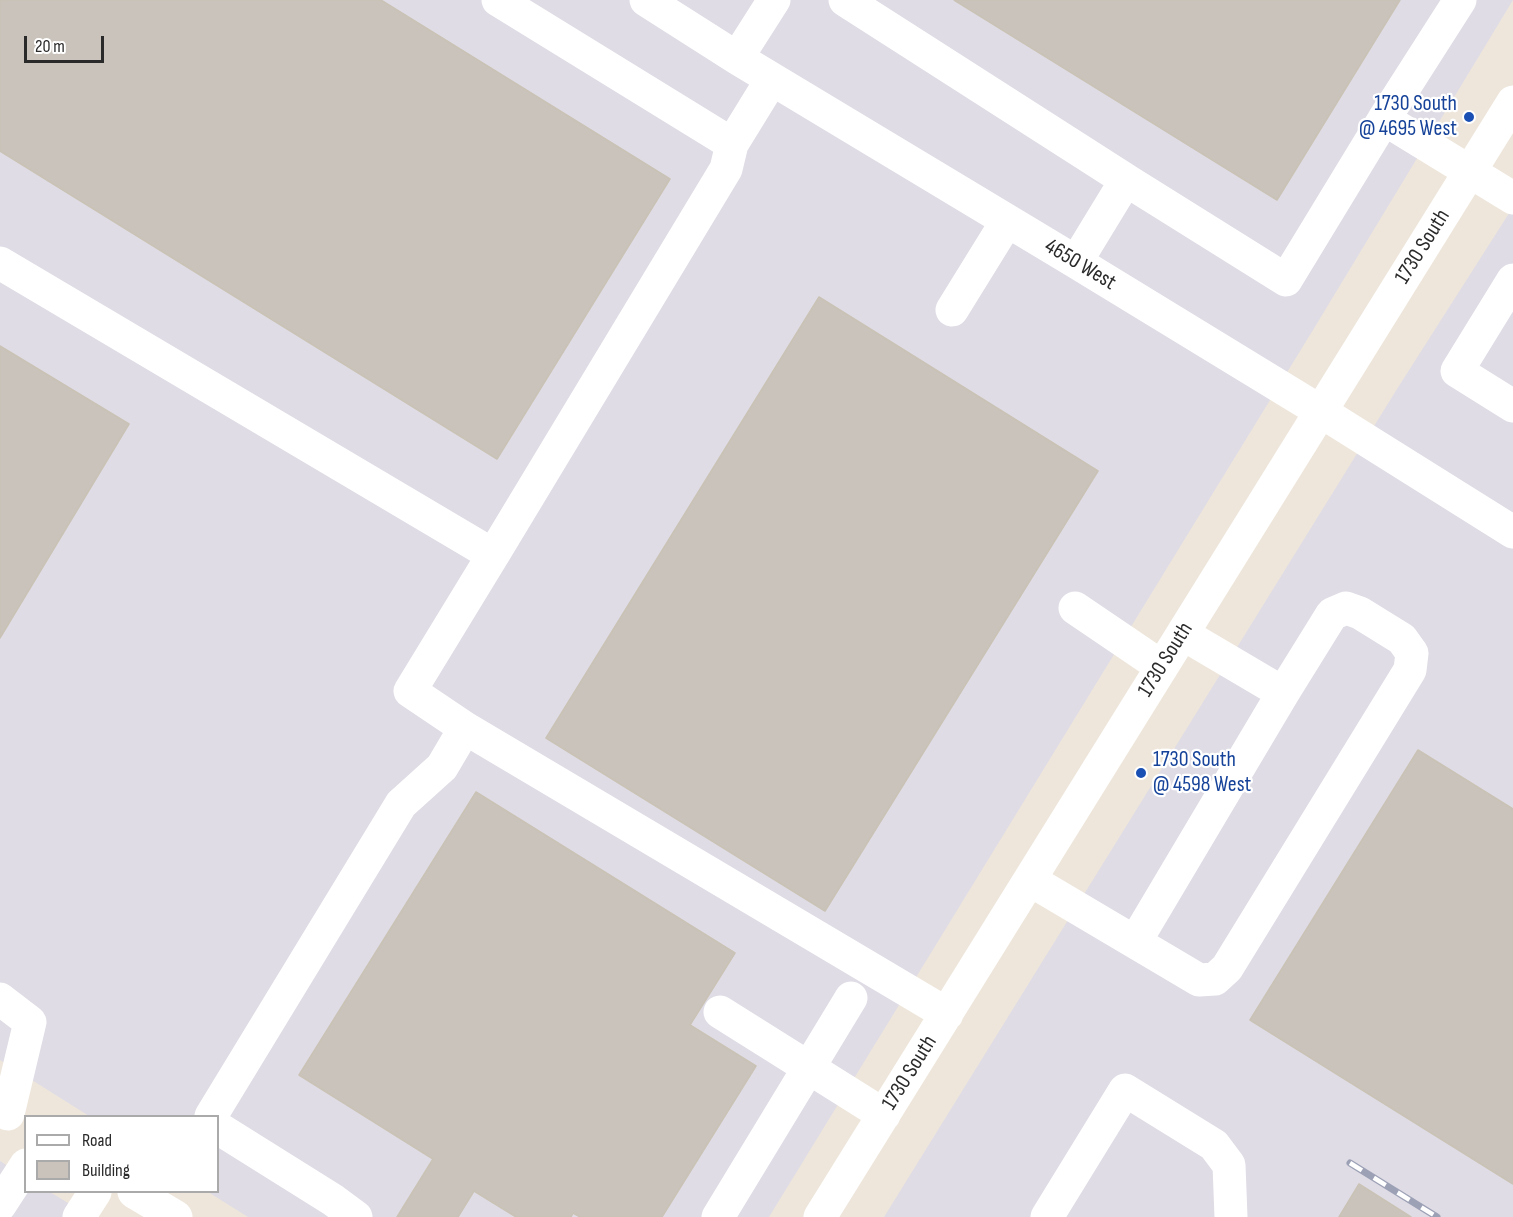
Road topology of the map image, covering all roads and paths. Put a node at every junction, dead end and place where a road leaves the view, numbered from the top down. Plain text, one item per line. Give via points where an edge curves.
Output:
1 (498, 0) edge
2 (646, 0) edge
3 (774, 0) edge
4 (845, 0) edge
5 (1460, 0) edge
6 (737, 58) junction
7 (772, 79) junction
8 (1513, 102) edge
9 (1384, 119) junction
10 (732, 144) junction
11 (1470, 171) junction
12 (1126, 180) junction
13 (1513, 198) edge
14 (1007, 221) junction
15 (1076, 262) junction
16 (0, 263) edge
17 (1513, 279) edge
18 (952, 310) dead end
19 (1513, 406) edge
20 (1320, 411) junction
21 (1513, 532) edge
22 (493, 555) junction
23 (1075, 608) dead end
24 (1183, 634) junction
25 (1162, 667) junction
26 (1283, 693) junction
27 (465, 728) junction
28 (1030, 879) junction
29 (1135, 942) junction
30 (851, 998) dead end
31 (0, 999) edge
32 (720, 1012) dead end
33 (947, 1014) junction
34 (809, 1068) junction
35 (212, 1115) edge
36 (884, 1115) junction
37 (11, 1116) edge
38 (219, 1129) edge
39 (24, 1168) edge
40 (93, 1193) edge
41 (138, 1193) edge
42 (0, 1207) edge
43 (337, 1211) edge
44 (14, 1217) edge
45 (79, 1217) edge
46 (176, 1217) edge
47 (718, 1217) edge
48 (820, 1217) edge
49 (1047, 1217) edge
50 (1231, 1217) edge

1 - 10 street
2 - 6 street, 4650 West
3 - 6 street
4 - 12 street
5 - 9 street
6 - 7 street, 4650 West
7 - 10 street
7 - 14 street, 4650 West
8 - 11 street, 1730 South
9 - 11 street
9 - 12 street via 1286,280
10 - 22 street via 726,169
11 - 13 street
11 - 20 street, 1730 South
12 - 15 street
14 - 15 street, 4650 West
14 - 18 street
15 - 20 street, 4650 West
16 - 22 street
17 - 19 street via 1457,371
20 - 21 street, 4650 West
20 - 24 street, 1730 South
22 - 27 street via 410,691
23 - 25 street
24 - 25 street, 1730 South
24 - 26 street
25 - 28 street, 1730 South
26 - 29 street
26 - 29 street via 1332,614 1346,608 1402,639 1412,653 1410,670 1227,968 1215,979 1199,980
27 - 33 street
27 - 35 street via 442,767 401,804
28 - 29 street
28 - 33 street, 1730 South
30 - 34 street
31 - 37 street via 30,1022
32 - 34 street
33 - 36 street, 1730 South
34 - 36 street
34 - 47 street
36 - 48 street, 1730 South
38 - 43 street
39 - 42 street
40 - 45 street
41 - 46 street
42 - 44 street
49 - 50 street via 1125,1090 1214,1145 1229,1165

